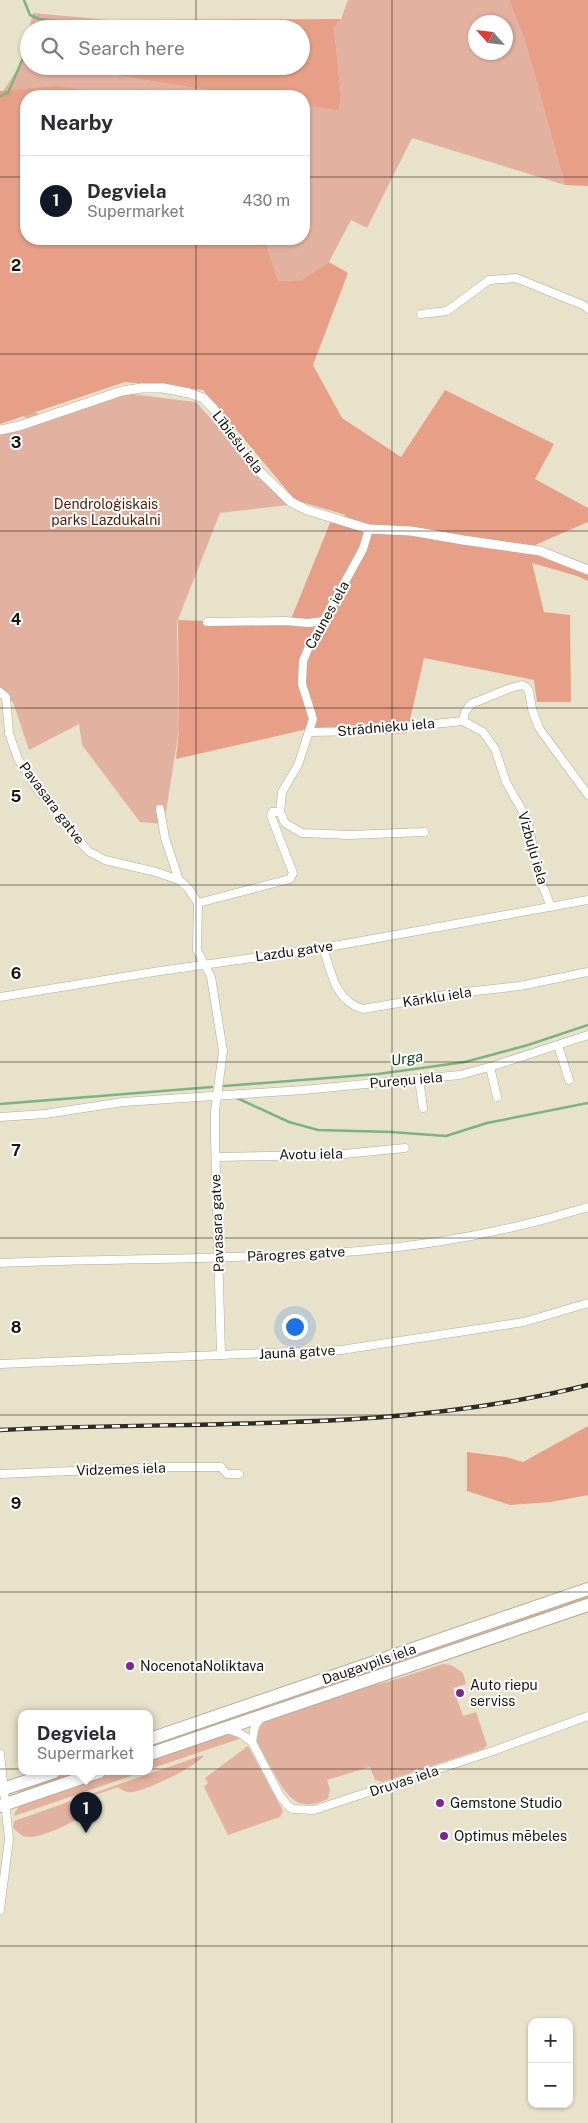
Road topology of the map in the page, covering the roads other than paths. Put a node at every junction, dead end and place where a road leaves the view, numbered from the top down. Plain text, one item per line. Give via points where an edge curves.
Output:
1 (588, 309) edge
2 (421, 314) dead end
3 (0, 430) edge
4 (369, 529) junction
5 (588, 570) edge
6 (324, 621) junction
7 (207, 622) dead end
8 (0, 692) edge
9 (463, 721) junction
10 (310, 732) junction
11 (588, 795) edge
12 (160, 809) dead end
13 (280, 812) junction
14 (424, 832) dead end
15 (179, 880) junction
16 (588, 900) edge
17 (198, 903) junction
18 (551, 907) junction
19 (323, 948) junction
20 (203, 964) junction
21 (588, 972) edge
22 (0, 997) edge
23 (588, 1035) edge
24 (558, 1045) junction
25 (490, 1067) junction
26 (419, 1079) junction
27 (570, 1080) dead end
28 (218, 1093) junction
29 (497, 1098) dead end
30 (423, 1108) dead end
31 (0, 1117) edge
32 (405, 1148) dead end
33 (216, 1157) junction
34 (588, 1207) edge
35 (218, 1258) junction
36 (0, 1263) edge
37 (588, 1303) edge
38 (220, 1355) junction
39 (0, 1364) edge
40 (0, 1474) edge
41 (239, 1474) dead end
42 (588, 1589) edge
43 (588, 1605) edge
44 (262, 1716) junction
45 (588, 1716) edge
46 (227, 1728) junction
47 (153, 1738) edge
48 (252, 1742) junction
49 (153, 1753) edge
50 (0, 1754) edge
51 (45, 1775) edge
52 (90, 1775) edge
53 (2, 1789) edge
54 (2, 1805) edge
55 (3, 1862) edge
56 (0, 1910) edge

1 - 2 street via 516,278 489,280 448,311
3 - 4 street, Lībiešu iela via 122,391 156,388 189,393 203,398 213,408 253,465 291,502
4 - 5 street, Lībiešu iela via 411,531 540,551
4 - 6 street, Caunes iela via 363,549
6 - 7 street
6 - 10 street, Caunes iela via 303,660 302,684 312,719
8 - 15 street, Pavasara gatve via 6,697 9,732 18,759 38,790 88,851 105,860
9 - 10 street, Strādnieku iela via 365,731
9 - 11 street via 471,704 508,689 526,687 539,728
9 - 18 street, Vizbuļu iela via 483,732 495,749 506,782 527,819 539,876
10 - 13 street, Caunes iela via 294,775 282,792
12 - 15 street via 165,838
13 - 14 street via 285,823 302,833
13 - 17 street, Caunes iela via 272,812 271,816 294,873 290,878
15 - 17 street
16 - 18 street, Lazdu gatve
17 - 20 street via 197,950
18 - 19 street, Lazdu gatve
19 - 20 street, Lazdu gatve
19 - 21 street, Kārklu iela via 342,998 363,1009 457,992 520,986
20 - 22 street, Lazdu gatve
20 - 28 street, Pavasara gatve via 211,977 221,1032 223,1051
23 - 24 street, Pureņu iela
24 - 25 street, Pureņu iela
24 - 27 street
25 - 26 street, Pureņu iela via 460,1075
25 - 29 street
26 - 28 street, Pureņu iela via 302,1090
26 - 30 street
28 - 31 street, Pureņu iela
28 - 33 street, Pavasara gatve
32 - 33 street, Avotu iela via 334,1155
33 - 35 street, Pavasara gatve
34 - 35 street, Pārogres gatve via 543,1221 434,1242 359,1251
35 - 36 street, Pārogres gatve
35 - 38 street, Pavasara gatve
37 - 38 street, Jaunā gatve via 524,1322 376,1346
38 - 39 street, Jaunā gatve
40 - 41 street, Vidzemes iela via 182,1466 221,1467 227,1474
42 - 47 highway, Daugavpils iela
43 - 44 highway, Daugavpils iela
44 - 46 highway, Daugavpils iela
44 - 48 street via 255,1726
45 - 48 street, Druvas iela via 314,1810 293,1809 284,1802
46 - 48 street
46 - 49 highway, Daugavpils iela
50 - 53 street
51 - 53 highway
52 - 54 highway
53 - 54 street
54 - 55 street via 9,1839
55 - 56 street

